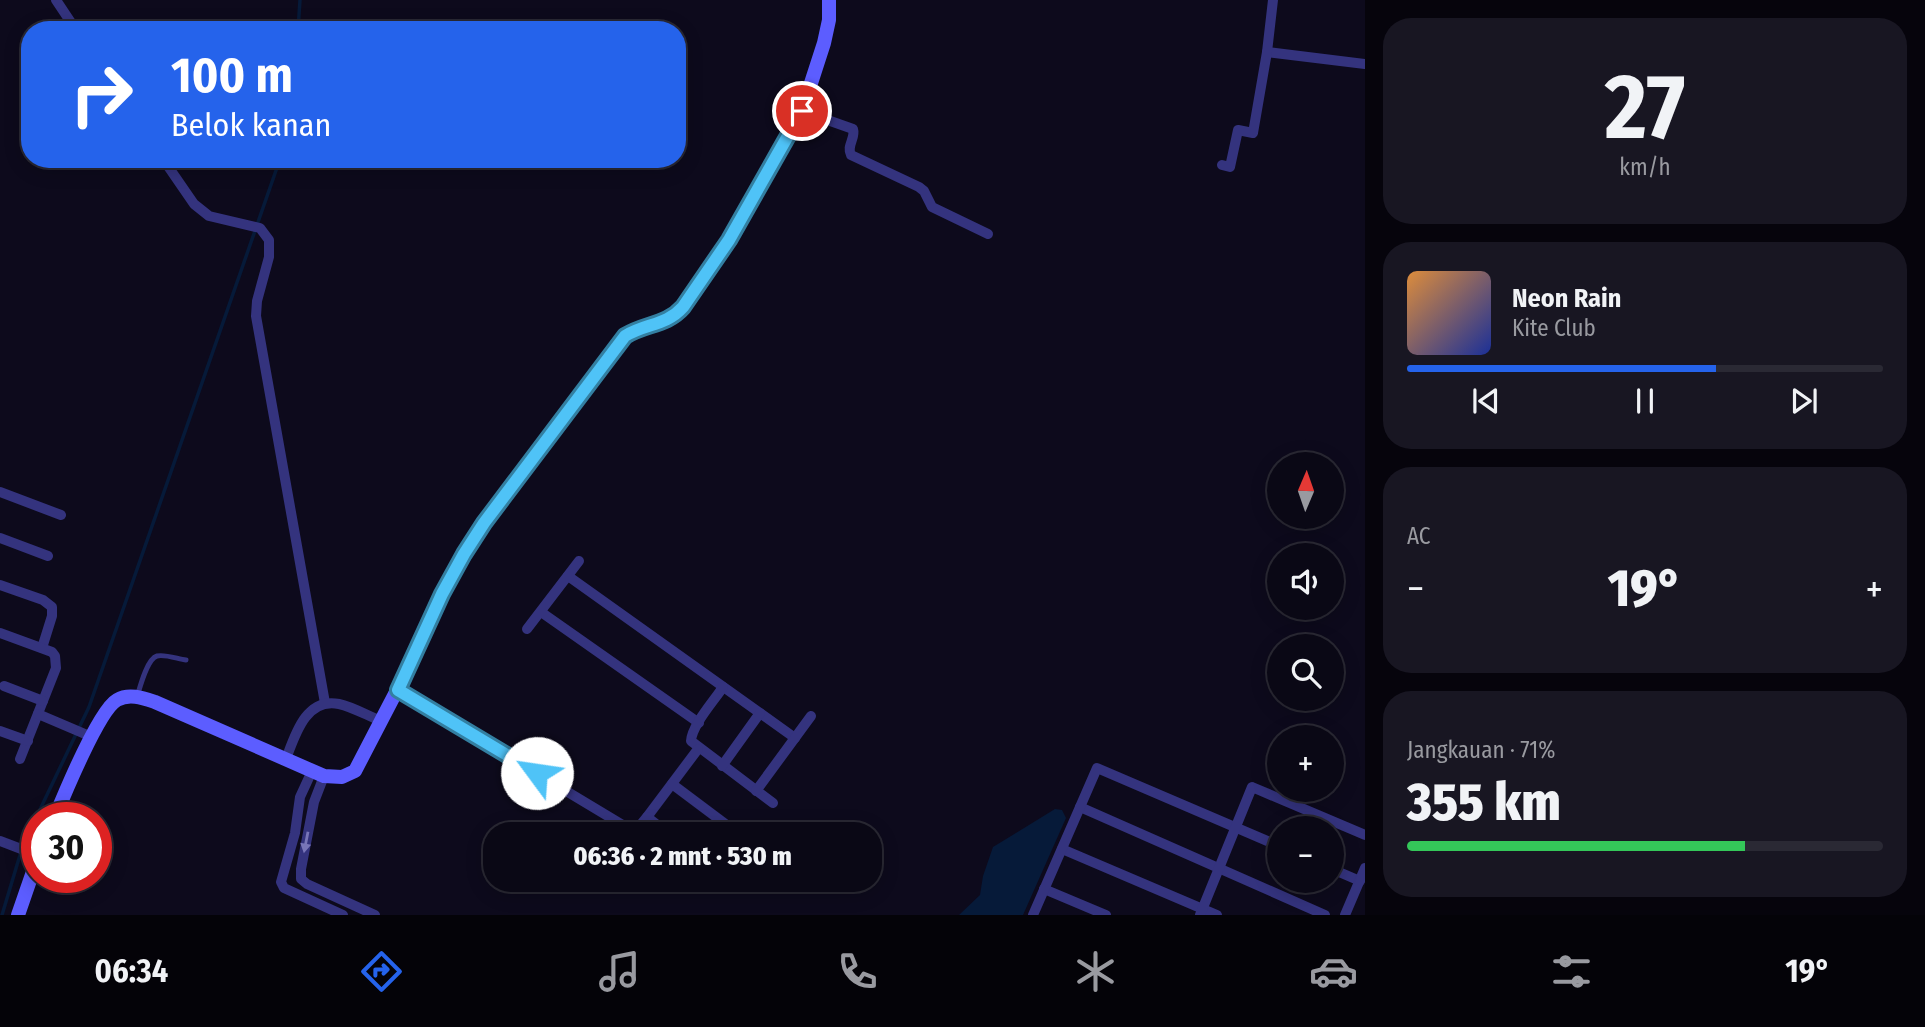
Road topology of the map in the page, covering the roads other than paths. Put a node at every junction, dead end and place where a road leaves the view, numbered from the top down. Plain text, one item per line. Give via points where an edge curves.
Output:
1 (56, 0) edge
2 (829, 0) edge
3 (1273, 0) edge
4 (70, 21) edge
5 (1267, 52) junction
6 (1365, 64) edge
7 (802, 111) junction
8 (1222, 165) dead end
9 (169, 168) edge
10 (988, 234) dead end
11 (0, 492) edge
12 (61, 514) dead end
13 (0, 538) edge
14 (48, 556) dead end
15 (579, 561) dead end
16 (568, 576) junction
17 (0, 585) edge
18 (541, 612) junction
19 (527, 629) dead end
20 (0, 633) edge
21 (42, 648) junction
22 (186, 660) dead end
23 (4, 686) dead end
24 (723, 687) junction
25 (398, 690) junction
26 (137, 697) junction
27 (43, 701) junction
28 (325, 703) junction
29 (760, 713) junction
30 (38, 714) junction
31 (811, 716) dead end
32 (381, 721) junction
33 (699, 723) junction
34 (0, 731) edge
35 (87, 735) junction
36 (795, 738) junction
37 (28, 741) junction
38 (698, 748) junction
39 (20, 759) dead end
40 (286, 759) junction
41 (722, 766) junction
42 (318, 774) junction
43 (672, 784) junction
44 (756, 791) junction
45 (61, 802) edge
46 (773, 803) dead end
47 (1080, 807) junction
48 (647, 817) junction
49 (653, 822) edge
50 (723, 822) edge
51 (1236, 827) junction
52 (1365, 835) edge
53 (1267, 841) edge
54 (4, 843) edge
55 (1062, 849) junction
56 (21, 850) edge
57 (1219, 868) junction
58 (1365, 868) edge
59 (1344, 874) edge
60 (1360, 881) junction
61 (1044, 889) junction
62 (24, 893) edge
63 (1201, 912) edge
64 (18, 915) edge
65 (343, 915) edge
66 (375, 915) edge
67 (1033, 915) edge
68 (1106, 915) edge
69 (1217, 915) edge
70 (1325, 915) edge
71 (1345, 915) edge

1 - 4 street
2 - 7 street via 824,43
3 - 5 street
5 - 6 street
5 - 8 street via 1253,133 1238,130 1230,167
7 - 10 street via 853,129 851,155 919,187 932,207
7 - 25 street via 729,240 683,307 667,320 625,336 484,523 442,594
9 - 28 street via 194,204 209,216 260,228 269,240 256,317
11 - 12 street
13 - 14 street
15 - 16 street
16 - 18 street
16 - 24 street
17 - 21 street via 52,607
18 - 19 street
18 - 33 street
20 - 21 street
21 - 27 street via 52,652 56,661
22 - 26 lane via 156,656
23 - 27 street
24 - 29 street
24 - 33 street
25 - 32 street
25 - 48 street via 630,829 638,828
26 - 35 street via 113,702
26 - 40 street
27 - 30 street
28 - 32 street via 340,704
28 - 40 street via 298,725
29 - 36 street
29 - 41 street
30 - 35 street
30 - 37 street
31 - 36 street
32 - 42 street via 355,771 342,777
33 - 38 street via 690,738
34 - 37 street
35 - 45 street
36 - 44 street
37 - 39 street
38 - 41 street
38 - 43 street
40 - 42 street
41 - 44 street
42 - 65 street via 300,797 281,882 284,888
42 -> 66 street via 301,879
43 - 48 street
43 - 50 street
44 - 46 street
47 - 51 street via 1097,768
47 - 55 street
47 - 57 street
48 - 49 street
51 - 52 street via 1252,787
51 - 53 street
51 - 57 street
54 - 56 street
55 - 61 street
55 - 63 street
57 - 63 street
57 - 70 street
58 - 60 street
59 - 60 street
60 - 71 street
61 - 67 street
61 - 68 street
62 - 64 street
63 - 69 street

